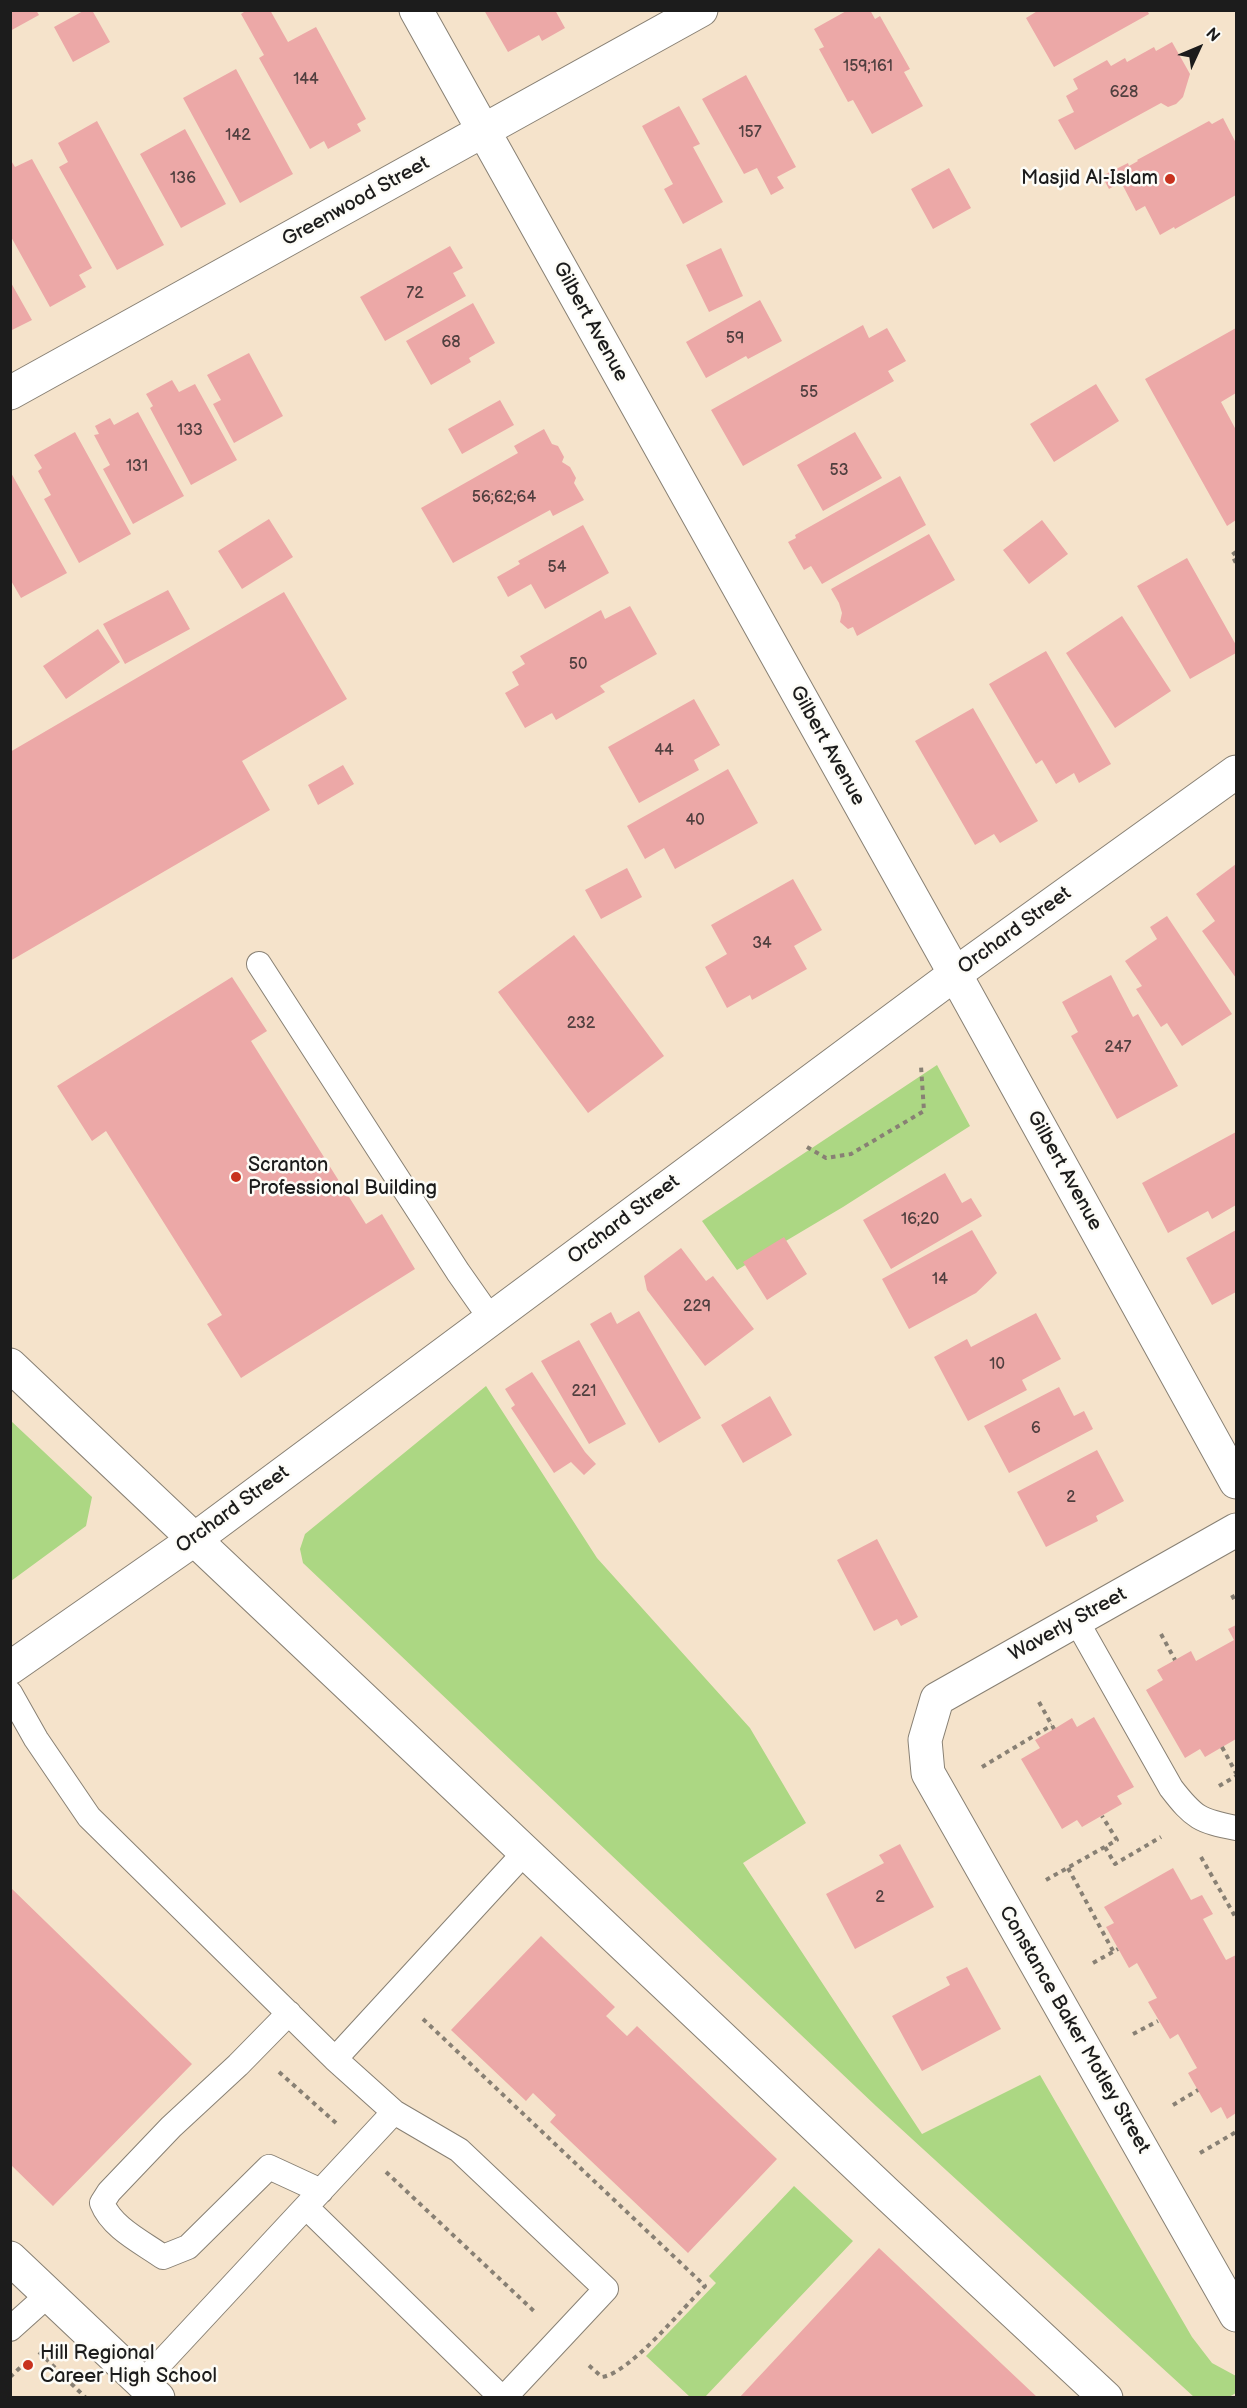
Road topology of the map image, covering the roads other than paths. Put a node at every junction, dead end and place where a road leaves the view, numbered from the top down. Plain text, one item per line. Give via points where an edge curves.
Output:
1 (416, 10) edge
2 (701, 10) edge
3 (483, 131) junction
4 (10, 393) edge
5 (1236, 772) edge
6 (259, 964) dead end
7 (955, 974) junction
8 (491, 1319) junction
9 (10, 1365) edge
10 (1236, 1482) edge
11 (1236, 1530) edge
12 (195, 1539) junction
13 (1076, 1620) junction
14 (10, 1668) edge
15 (10, 1693) edge
16 (926, 1740) joint
17 (1236, 1828) edge
18 (526, 1851) junction
19 (289, 2013) junction
20 (335, 2059) junction
21 (394, 2112) junction
22 (314, 2199) junction
23 (10, 2258) edge
24 (49, 2294) junction
25 (1236, 2315) edge
26 (12, 2328) edge
27 (150, 2390) edge
28 (503, 2397) edge
29 (1106, 2397) edge

1 - 3 main road, Gilbert Avenue
2 - 3 main road, Greenwood Street
3 - 4 main road, Greenwood Street
3 - 7 main road, Gilbert Avenue
5 - 7 main road, Orchard Street
6 - 8 lane
7 - 8 main road, Orchard Street
7 - 10 main road, Gilbert Avenue
8 - 12 main road, Orchard Street
9 - 12 main road
11 - 13 main road, Waverly Street
12 - 14 main road, Orchard Street
12 - 18 main road
13 - 16 main road, Waverly Street via 937,1699
13 - 17 lane via 1171,1788 1188,1810 1207,1822
15 - 19 lane via 89,1816
16 - 25 main road, Constance Baker Motley Street via 928,1773
18 - 20 lane
18 - 29 main road
19 - 20 lane
19 - 22 lane via 171,2127 102,2203 106,2215 117,2225 163,2257 188,2247 269,2166
20 - 21 lane
21 - 22 lane
21 - 28 lane via 459,2150 606,2289
22 - 27 lane
22 - 28 lane
23 - 24 main road
24 - 26 lane
24 - 27 main road

